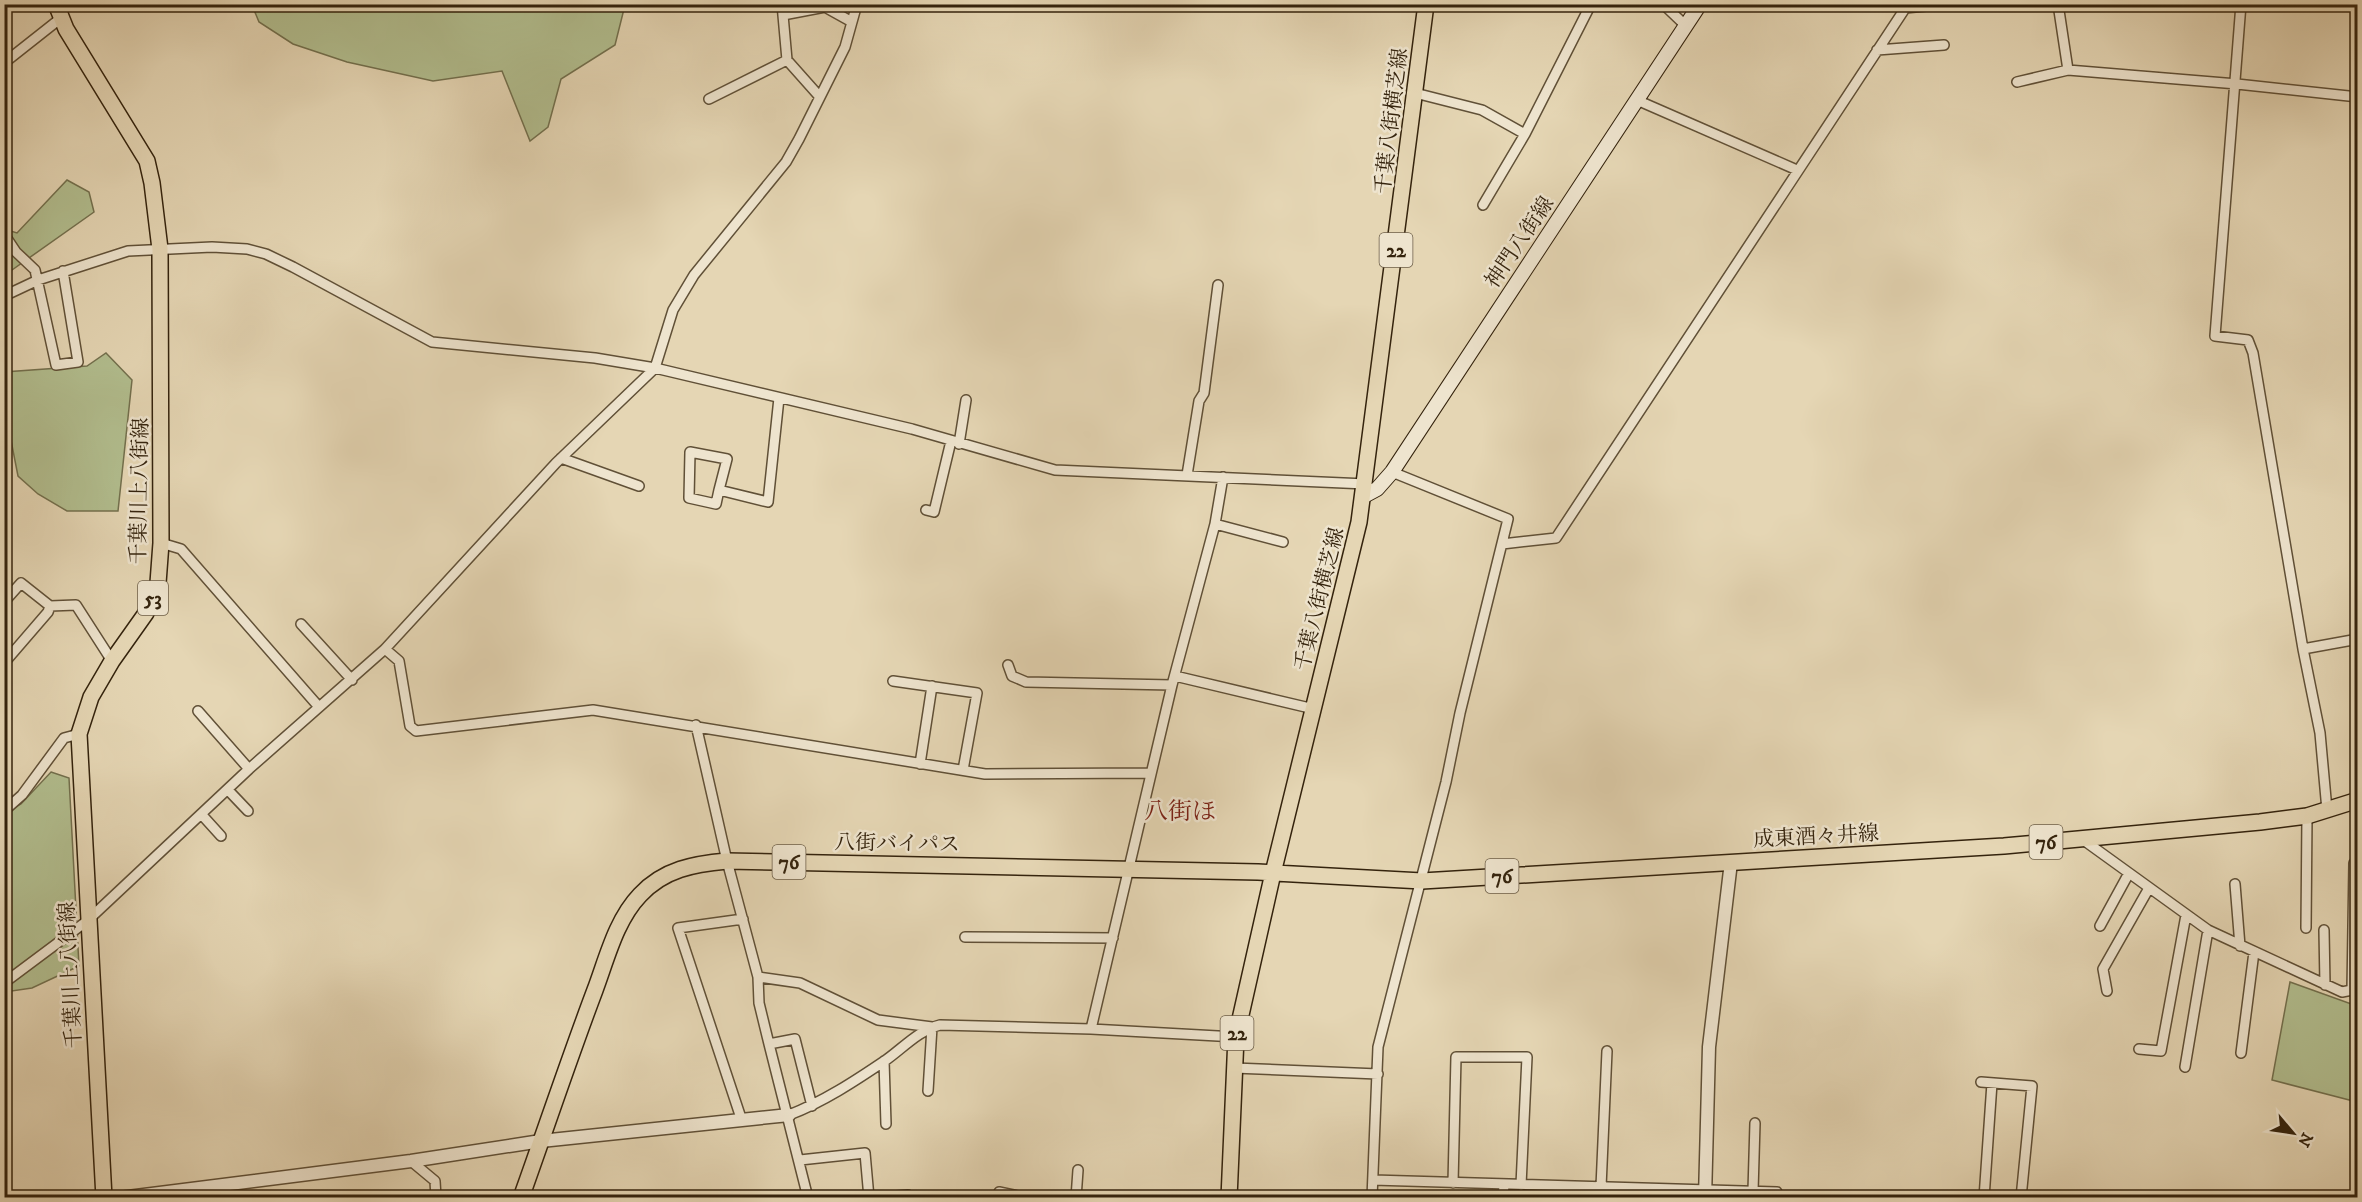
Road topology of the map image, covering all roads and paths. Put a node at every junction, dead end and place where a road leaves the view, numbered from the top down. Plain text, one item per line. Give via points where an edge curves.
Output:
1 (782, 4) edge
2 (857, 4) edge
3 (1426, 4) edge
4 (1591, 4) edge
5 (1663, 4) edge
6 (1700, 4) edge
7 (1947, 4) edge
8 (2058, 4) edge
9 (2241, 4) edge
10 (1906, 6) edge
11 (58, 11) edge
12 (783, 15) junction
13 (852, 22) junction
14 (1686, 26) junction
15 (1944, 45) dead end
16 (1877, 50) junction
17 (787, 60) junction
18 (4, 63) edge
19 (2068, 70) junction
20 (2017, 82) dead end
21 (2237, 84) junction
22 (1415, 93) junction
23 (819, 96) junction
24 (2358, 97) edge
25 (709, 99) dead end
26 (1639, 101) junction
27 (1525, 134) junction
28 (1797, 170) junction
29 (1483, 205) dead end
30 (4, 234) edge
31 (160, 249) junction
32 (63, 271) junction
33 (38, 280) junction
34 (1218, 285) dead end
35 (4, 296) edge
36 (655, 368) junction
37 (779, 398) junction
38 (966, 400) dead end
39 (955, 443) junction
40 (561, 458) junction
41 (1392, 472) junction
42 (1187, 475) junction
43 (1223, 477) junction
44 (639, 486) dead end
45 (719, 490) junction
46 (1365, 490) junction
47 (926, 510) dead end
48 (1215, 524) junction
49 (1283, 542) dead end
50 (161, 543) junction
51 (1502, 544) junction
52 (4, 602) edge
53 (50, 606) junction
54 (301, 624) dead end
55 (2358, 639) edge
56 (385, 649) junction
57 (2303, 649) junction
58 (112, 661) junction
59 (4, 663) edge
60 (1008, 665) dead end
61 (352, 680) junction
62 (1174, 680) junction
63 (893, 681) dead end
64 (932, 686) junction
65 (319, 707) junction
66 (1314, 709) junction
67 (198, 711) dead end
68 (696, 725) junction
69 (79, 734) junction
70 (920, 764) junction
71 (249, 769) junction
72 (963, 770) junction
73 (1151, 773) junction
74 (228, 790) junction
75 (2358, 800) edge
76 (2327, 810) junction
77 (4, 811) edge
78 (248, 811) dead end
79 (202, 815) junction
80 (2307, 816) junction
81 (221, 836) dead end
82 (2082, 839) junction
83 (727, 861) junction
84 (1731, 862) junction
85 (2354, 864) dead end
86 (1130, 868) junction
87 (1273, 873) junction
88 (2129, 873) junction
89 (1422, 881) junction
90 (2235, 884) dead end
91 (2149, 888) junction
92 (2186, 915) junction
93 (743, 919) junction
94 (87, 921) junction
95 (2100, 926) dead end
96 (2306, 928) dead end
97 (2208, 930) junction
98 (2324, 930) dead end
99 (966, 937) dead end
100 (1113, 939) junction
101 (2240, 946) junction
102 (2254, 952) junction
103 (758, 976) junction
104 (4, 983) edge
105 (2325, 985) junction
106 (2107, 991) dead end
107 (2355, 992) edge
108 (932, 1027) junction
109 (1091, 1029) junction
110 (1236, 1037) junction
111 (769, 1044) junction
112 (2139, 1049) dead end
113 (1608, 1051) dead end
114 (2241, 1053) dead end
115 (884, 1061) junction
116 (2185, 1067) dead end
117 (1234, 1068) junction
118 (1377, 1074) junction
119 (1981, 1082) dead end
120 (1992, 1083) junction
121 (928, 1090) dead end
122 (812, 1106) junction
123 (789, 1115) junction
124 (741, 1118) junction
125 (1755, 1123) dead end
126 (886, 1124) dead end
127 (541, 1141) junction
128 (800, 1160) junction
129 (411, 1161) junction
130 (1078, 1170) dead end
131 (1373, 1180) junction
132 (1453, 1183) junction
133 (1504, 1185) junction
134 (1524, 1186) junction
135 (1561, 1186) junction
136 (1599, 1191) edge
137 (1753, 1191) junction
138 (999, 1192) dead end
139 (1777, 1192) dead end
140 (1705, 1194) edge
141 (1728, 1194) edge
142 (104, 1197) edge
143 (120, 1197) edge
144 (436, 1197) edge
145 (521, 1197) edge
146 (808, 1197) edge
147 (871, 1197) edge
148 (908, 1197) edge
149 (1028, 1197) edge
150 (1076, 1197) edge
151 (1229, 1197) edge
152 (1372, 1197) edge
153 (1503, 1197) edge
154 (1527, 1197) edge
155 (1561, 1197) edge
156 (1984, 1197) edge
157 (2021, 1197) edge

1 - 12 street
2 - 13 street
3 - 22 main road, 千葉八街横芝線 / 22
4 - 27 street
5 - 14 street
6 - 14 main road, 神門八街線
7 - 10 street
8 - 19 street
9 - 21 street
10 - 16 street
11 - 18 street
11 - 31 main road, 千葉川上八街線 / 53 via 147,161
12 - 13 street via 825,7
12 - 17 street
13 - 23 street via 845,47
14 - 26 main road, 神門八街線
15 - 16 street
16 - 28 street
17 - 23 street
17 - 25 street
19 - 20 street
19 - 21 street
21 - 24 street
21 - 57 street via 2216,336 2251,343
22 - 27 street via 1482,110
22 - 46 main road, 千葉八街横芝線 / 22
23 - 36 street via 786,162 694,275 673,310
26 - 28 street
26 - 41 main road, 神門八街線
27 - 29 street
28 - 51 street via 1556,538
30 - 33 street via 35,270
31 - 32 street via 128,251
31 - 36 street via 212,247 266,254 432,342
31 - 50 main road, 千葉川上八街線 / 53
32 - 33 street
32 - 33 street via 78,362 56,365
33 - 35 street
34 - 42 street via 1204,393 1199,401
36 - 37 street
36 - 40 street
37 - 39 street
37 - 45 street via 768,502
38 - 39 street
39 - 42 street via 1055,470
39 - 47 street via 934,512
40 - 44 street
40 - 56 street
41 - 46 main road, 神門八街線 via 1377,489
41 - 51 street via 1508,519
42 - 43 street
43 - 46 street
43 - 48 street
45 - 45 street via 727,459 690,452 689,498 716,504
46 - 66 main road, 千葉八街横芝線 / 22
48 - 49 street
48 - 62 street
50 - 58 main road, 千葉川上八街線 / 53 via 153,598
50 - 65 street via 181,549
51 - 89 street
52 - 53 street via 21,584
53 - 58 street via 76,605
53 - 59 street
54 - 61 street
55 - 57 street
56 - 61 street
56 - 68 street via 399,661 410,726 416,731 593,710
57 - 76 street via 2320,733
58 - 69 main road, 千葉川上八街線 / 53 via 91,697
60 - 62 street via 1012,676 1026,682
61 - 65 street
62 - 66 street
62 - 73 street
63 - 64 street
64 - 70 street
64 - 72 street via 977,693
65 - 71 street
66 - 87 main road, 千葉八街横芝線 / 22
67 - 71 street
68 - 70 street
68 - 83 street
69 - 77 street via 64,738 22,795
69 - 94 main road, 千葉川上八街線 / 53
70 - 72 street
71 - 74 street
72 - 73 street via 985,774
73 - 86 street
74 - 78 street
74 - 79 street
75 - 76 main road, 成東酒々井線 / 76
76 - 80 main road, 成東酒々井線 / 76
79 - 81 street
79 - 94 street
80 - 82 main road, 成東酒々井線 / 76
80 - 96 street
82 - 84 main road, 成東酒々井線 / 76
82 - 88 street
83 - 86 main road, 八街バイパス / 76
83 - 93 street
83 - 127 main road, 八街バイパス / 76 via 692,864 672,872 640,894 627,910
84 - 89 main road, 成東酒々井線 / 76
84 - 140 street via 1709,1047
85 - 107 street
86 - 87 main road, 八街バイパス / 76
86 - 100 street
87 - 89 main road, 成東酒々井線 / 76
87 - 110 main road, 千葉八街横芝線 / 22
88 - 91 street
88 - 95 street
89 - 118 street via 1385,1016
90 - 101 street
91 - 92 street
91 - 106 street via 2103,969
92 - 97 street
92 - 112 street via 2161,1051
93 - 103 street
93 - 124 street via 678,928
94 - 104 street
94 - 142 main road, 千葉川上八街線 / 53
97 - 101 street
97 - 116 street
98 - 105 street
99 - 100 street
100 - 109 street
101 - 102 street
102 - 105 street
102 - 114 street
103 - 108 street via 800,983 878,1020
103 - 111 street via 759,1003
105 - 107 street
108 - 109 street
108 - 115 street
108 - 121 street
109 - 110 street
110 - 117 main road, 千葉八街横芝線 / 22
111 - 122 street via 795,1039
111 - 123 street
113 - 136 street
115 - 122 street
115 - 126 street
117 - 118 street
117 - 151 main road, 千葉八街横芝線 / 22
118 - 131 street
119 - 120 street
120 - 156 street
120 - 157 street via 2032,1086
122 - 123 street
123 - 124 street
123 - 128 street
124 - 127 street
125 - 137 street
127 - 129 street
127 - 145 main road, 八街バイパス / 76
128 - 146 street
128 - 147 street via 865,1154
129 - 143 street
129 - 144 street via 435,1181
130 - 150 street
131 - 132 street
131 - 152 street
132 - 133 street
132 - 134 street via 1456,1057 1527,1057
133 - 134 street
133 - 153 street
134 - 135 street
134 - 154 street
135 - 136 street
135 - 155 street
136 - 140 street
137 - 139 street
137 - 141 street
138 - 149 street
140 - 141 street
147 - 148 street

